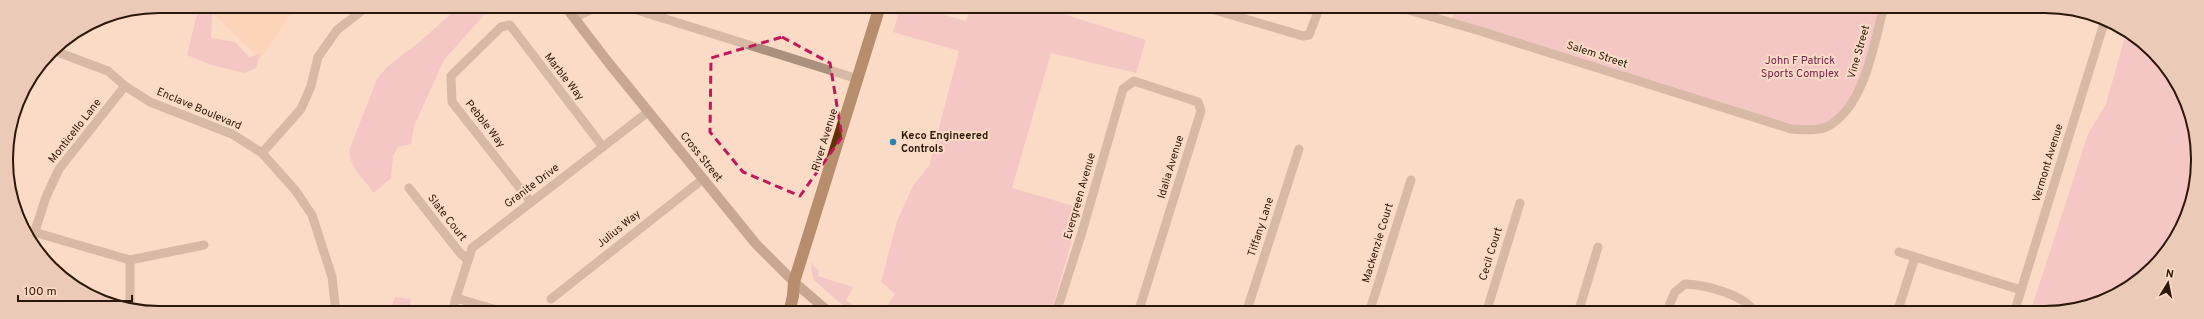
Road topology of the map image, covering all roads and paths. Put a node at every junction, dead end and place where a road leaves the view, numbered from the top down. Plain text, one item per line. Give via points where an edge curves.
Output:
1 (359, 13) edge
2 (570, 13) edge
3 (584, 13) edge
4 (646, 13) edge
5 (878, 13) edge
6 (1227, 13) edge
7 (1318, 13) edge
8 (1419, 13) edge
9 (1882, 13) edge
10 (574, 18) junction
11 (2103, 25) edge
12 (504, 26) joint
13 (59, 53) edge
14 (858, 79) junction
15 (125, 86) junction
16 (1126, 87) joint
17 (648, 112) junction
18 (1791, 129) joint
19 (603, 147) junction
20 (1299, 149) dead end
21 (262, 153) junction
22 (703, 178) junction
23 (1411, 180) dead end
24 (409, 188) dead end
25 (531, 202) junction
26 (1520, 203) dead end
27 (32, 231) edge
28 (34, 235) edge
29 (204, 245) dead end
30 (1598, 247) dead end
31 (1899, 252) dead end
32 (1914, 257) junction
33 (130, 260) junction
34 (468, 260) junction
35 (794, 282) junction
36 (2020, 290) junction
37 (456, 298) junction
38 (551, 299) dead end
39 (130, 303) edge
40 (335, 306) edge
41 (454, 306) edge
42 (483, 306) edge
43 (783, 306) edge
44 (790, 306) edge
45 (822, 306) edge
46 (1058, 306) edge
47 (1140, 306) edge
48 (1248, 306) edge
49 (1371, 306) edge
50 (1488, 306) edge
51 (1580, 306) edge
52 (1669, 306) edge
53 (1751, 306) edge
54 (1899, 306) edge
55 (2016, 306) edge

1 - 21 street via 337,30 318,57 311,86 301,109
2 - 10 main road, Cross Street
3 - 10 street
4 - 14 street
5 - 14 highway, River Avenue
6 - 7 street via 1306,36 1309,35
8 - 18 street, Salem Street
9 - 18 street, Vine Street via 1860,91 1849,108 1833,124 1814,130
10 - 17 main road, Cross Street
11 - 36 street, Vermont Avenue
12 - 19 street, Marble Way via 510,25
12 - 25 street, Pebble Way via 450,76 452,102
13 - 15 street, Enclave Boulevard via 108,71
14 - 35 highway, River Avenue
15 - 21 street, Enclave Boulevard via 150,102 232,134
15 - 27 street, Monticello Lane via 59,169
16 - 46 street, Evergreen Avenue via 1123,89
16 - 47 street, Idalia Avenue via 1134,82 1152,86 1198,102 1201,111
17 - 19 street, Granite Drive
17 - 22 main road, Cross Street
19 - 25 street, Granite Drive
20 - 48 street, Tiffany Lane
21 - 40 street, Enclave Boulevard via 295,190 312,215 332,277
22 - 35 main road, Cross Street via 756,244
22 - 38 street, Julius Way
23 - 49 street, Mackenzie Court
24 - 34 street, Slate Court
25 - 34 street, Granite Drive via 472,248
26 - 50 street, Cecil Court
28 - 33 street
29 - 33 street
30 - 51 street
31 - 32 street
32 - 36 street
32 - 54 street
33 - 39 street
34 - 37 street, Granite Drive
35 - 43 highway, River Avenue
35 - 44 highway, River Avenue
35 - 45 main road, Cross Street
36 - 55 street, Vermont Avenue
37 - 41 street, Granite Drive
37 - 42 street
52 - 53 street via 1676,292 1685,284 1699,285 1734,296

